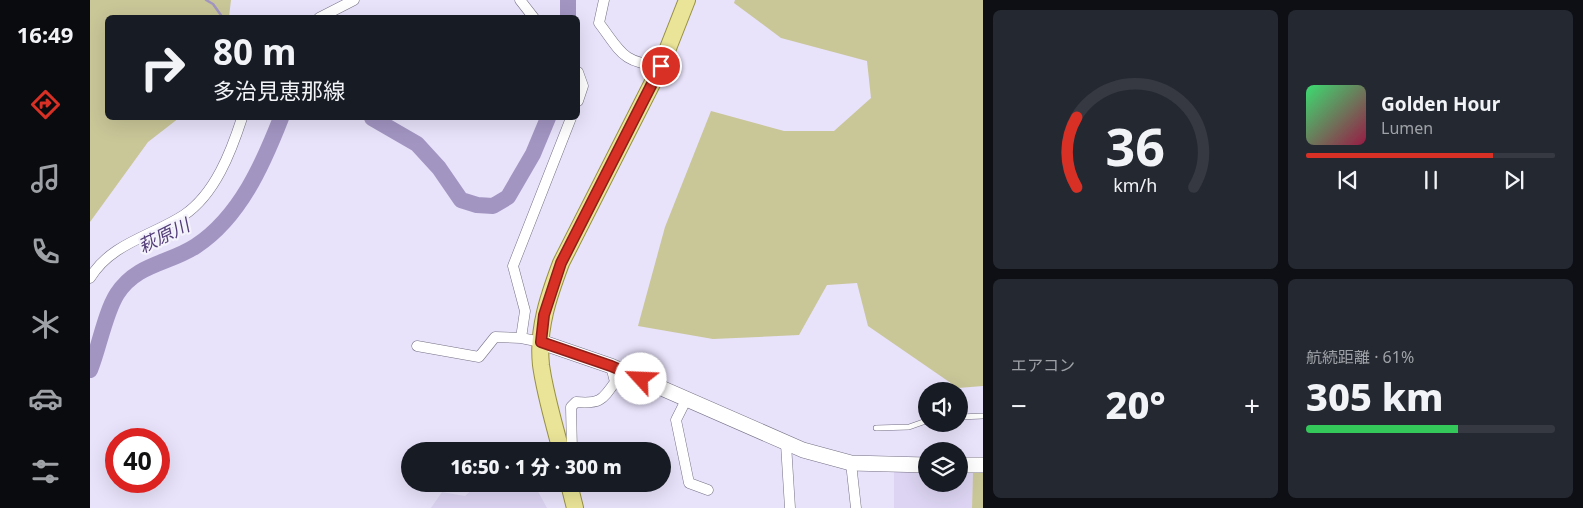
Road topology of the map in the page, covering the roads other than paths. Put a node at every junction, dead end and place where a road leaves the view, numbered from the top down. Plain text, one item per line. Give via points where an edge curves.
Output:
1 (354, 0) edge
2 (520, 0) edge
3 (604, 0) edge
4 (687, 0) edge
5 (325, 15) edge
6 (532, 15) edge
7 (661, 66) junction
8 (580, 77) edge
9 (580, 96) edge
10 (241, 120) edge
11 (570, 120) edge
12 (90, 278) edge
13 (521, 338) junction
14 (541, 342) junction
15 (417, 346) dead end
16 (611, 366) junction
17 (686, 400) junction
18 (983, 416) edge
19 (968, 417) edge
20 (918, 424) edge
21 (876, 428) dead end
22 (559, 442) edge
23 (572, 442) edge
24 (786, 444) junction
25 (851, 463) junction
26 (918, 465) edge
27 (968, 465) edge
28 (983, 465) edge
29 (708, 490) dead end
30 (571, 492) edge
31 (575, 508) edge
32 (790, 508) edge
33 (856, 508) edge

1 - 5 street
2 - 6 street
3 - 7 street via 599,23 626,58 639,64
4 - 7 main road
7 - 14 main road via 561,263 544,315
8 - 9 street via 584,86
10 - 12 street via 223,166 196,206 183,216 123,246 98,264
11 - 13 street via 513,266 525,311
13 - 14 street
13 - 15 street via 495,337 479,357
14 - 16 street
14 - 22 main road via 543,378
16 - 17 street
16 - 23 street via 615,382 604,398 592,404 576,402 571,407
17 - 24 street
17 - 29 street via 676,420 689,483
18 - 19 lane
20 - 21 lane
24 - 25 street
24 - 32 street
25 - 26 street
25 - 33 street
27 - 28 street
30 - 31 main road

